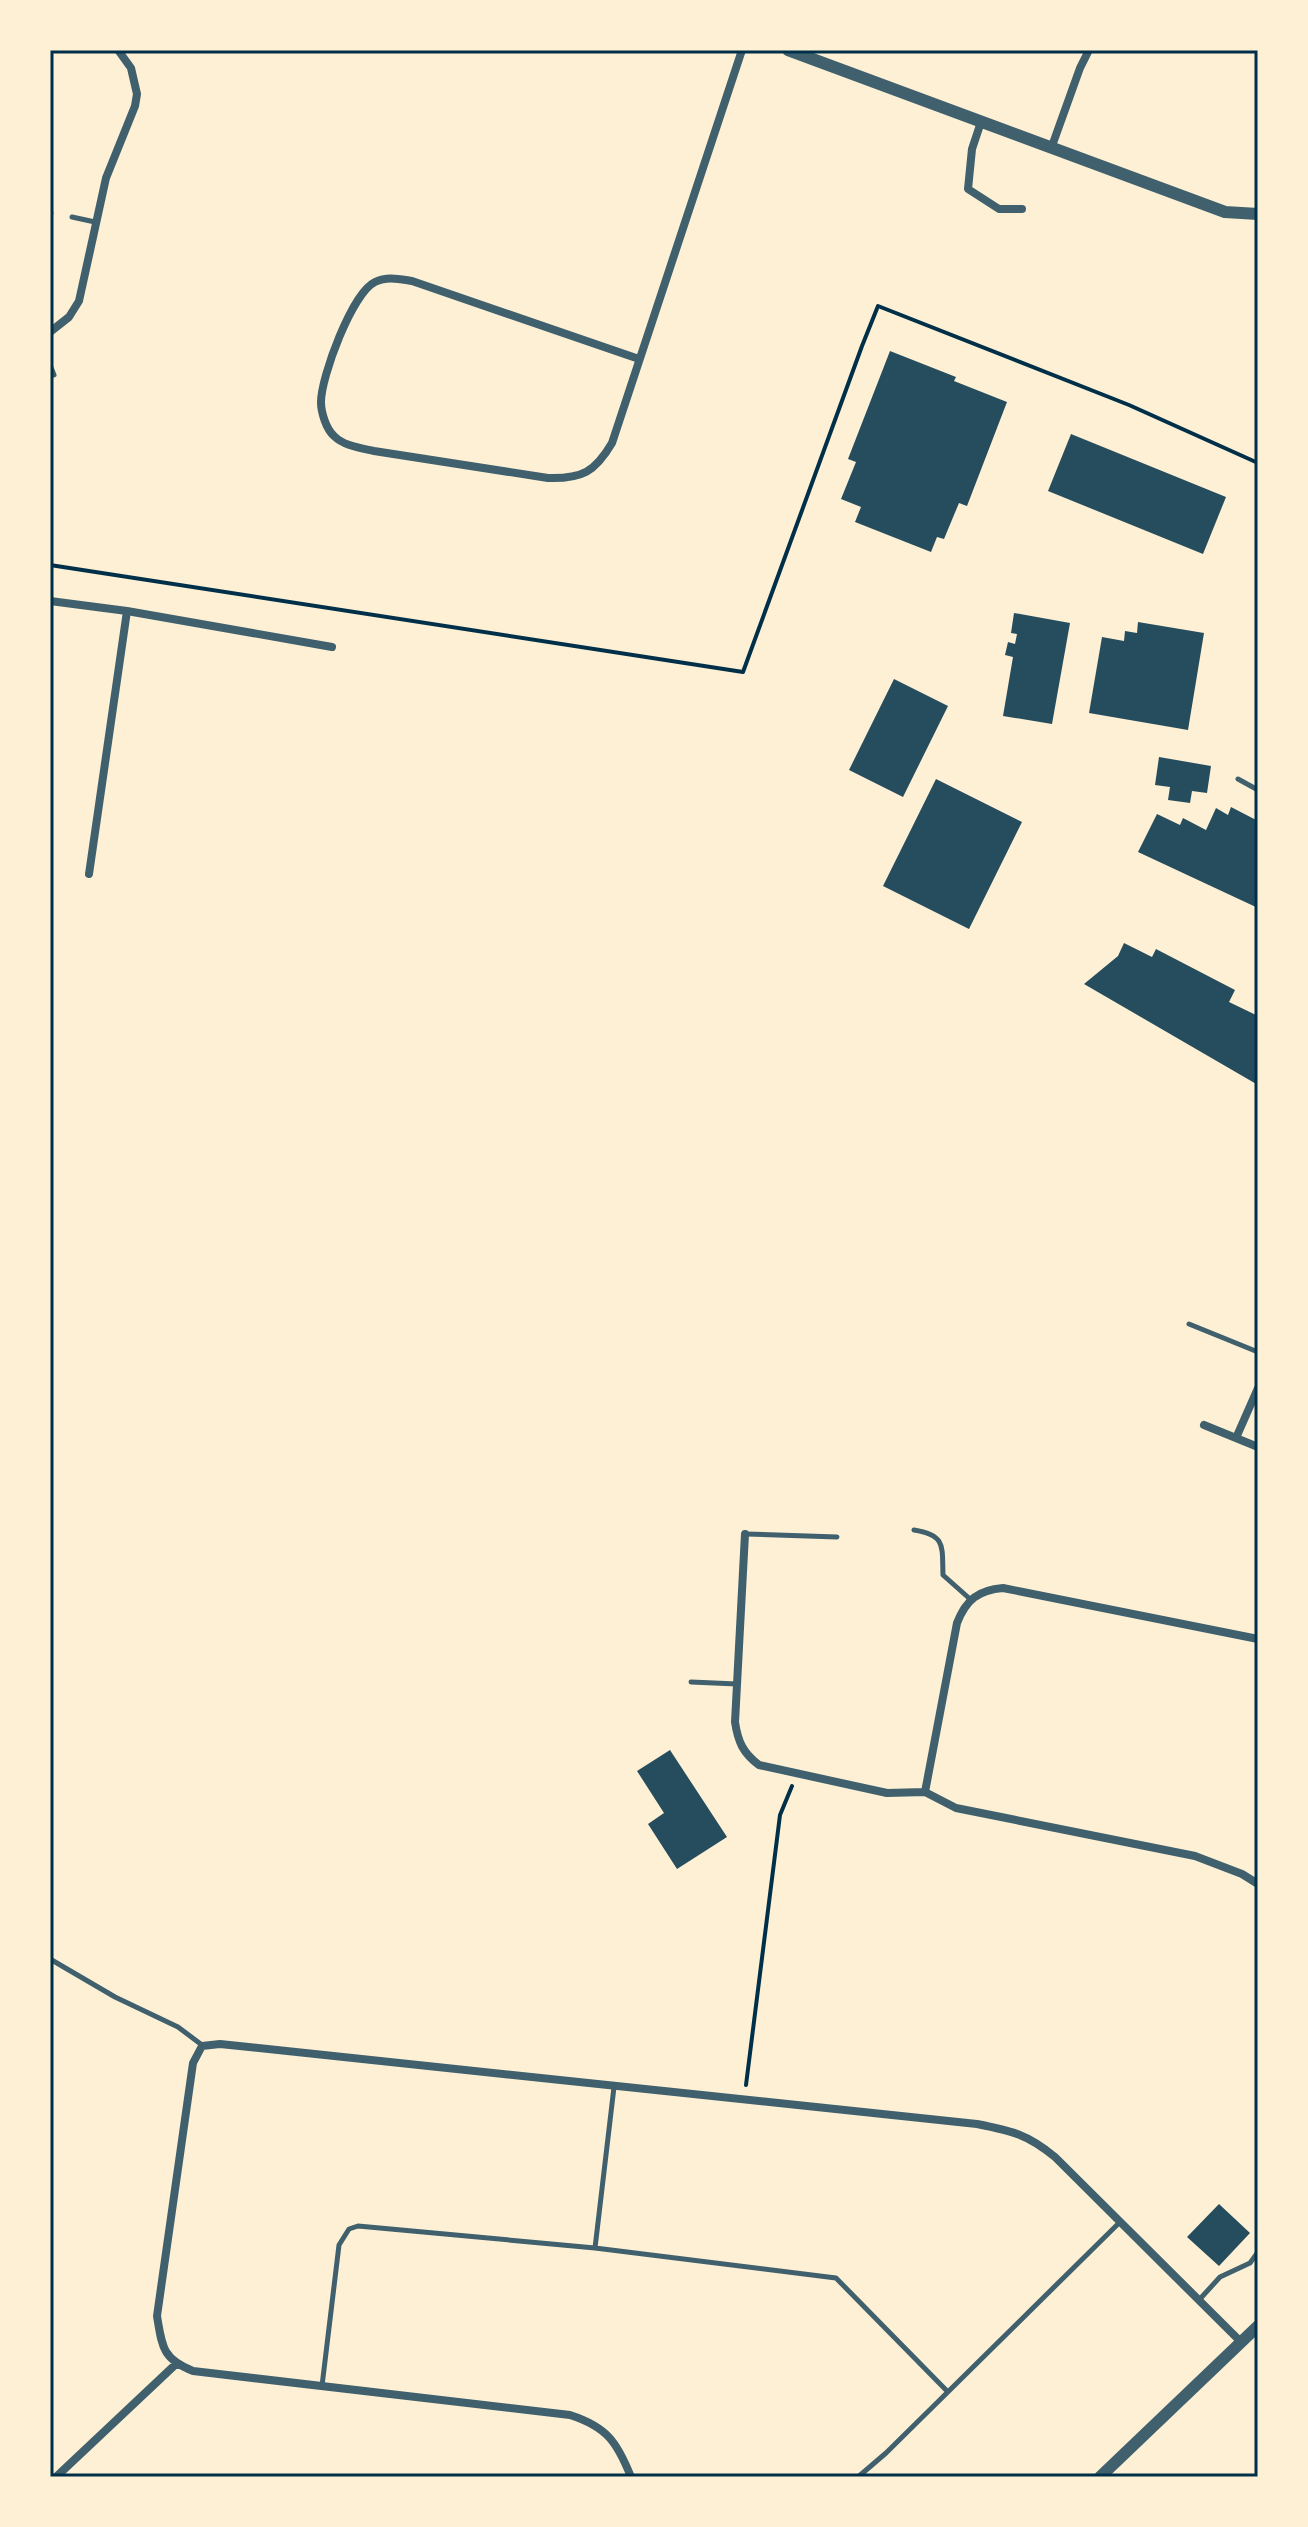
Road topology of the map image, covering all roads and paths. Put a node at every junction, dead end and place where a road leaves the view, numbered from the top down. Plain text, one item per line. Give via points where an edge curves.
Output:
1 (118, 50) edge
2 (742, 50) edge
3 (788, 50) edge
4 (1089, 50) edge
5 (981, 122) junction
6 (1052, 146) junction
7 (1022, 209) dead end
8 (1258, 214) edge
9 (72, 217) dead end
10 (95, 222) junction
11 (50, 332) edge
12 (639, 359) junction
13 (50, 365) edge
14 (54, 375) dead end
15 (1258, 463) edge
16 (50, 565) edge
17 (50, 601) edge
18 (127, 611) junction
19 (332, 647) dead end
20 (1238, 779) dead end
21 (1258, 790) edge
22 (89, 874) dead end
23 (1189, 1324) dead end
24 (1258, 1352) edge
25 (1258, 1388) edge
26 (1204, 1425) dead end
27 (1236, 1438) junction
28 (1258, 1447) edge
29 (914, 1530) dead end
30 (745, 1534) joint
31 (837, 1537) dead end
32 (970, 1599) junction
33 (1258, 1639) edge
34 (691, 1682) dead end
35 (737, 1684) junction
36 (797, 1775) junction
37 (925, 1792) junction
38 (1258, 1884) edge
39 (50, 1959) edge
40 (202, 2046) junction
41 (614, 2086) junction
42 (744, 2099) junction
43 (1120, 2222) junction
44 (595, 2248) junction
45 (1258, 2252) edge
46 (1199, 2300) junction
47 (1258, 2326) edge
48 (1241, 2342) junction
49 (176, 2364) junction
50 (322, 2387) junction
51 (947, 2391) junction
52 (56, 2477) edge
53 (631, 2477) edge
54 (858, 2477) edge
55 (1100, 2477) edge

1 - 10 street via 131,68 137,94
2 - 12 street
3 - 5 street
4 - 6 street
5 - 6 street
5 - 7 street via 968,189 999,209
6 - 8 street via 1225,212
9 - 10 lane
10 - 11 street via 77,307
12 - 12 street via 603,459 568,478 350,445 333,435 321,403 351,309 362,291 391,278
13 - 14 lane
15 - 16 path via 1129,405 878,306 743,672
17 - 18 street
18 - 19 street
18 - 22 street
20 - 21 lane
23 - 24 lane
25 - 27 street
26 - 27 street
27 - 28 street
29 - 32 lane via 933,1533 940,1540 943,1575
30 - 31 lane
30 - 35 street
32 - 33 street via 1003,1588
32 - 37 street via 957,1623
34 - 35 lane
35 - 36 street via 737,1740 746,1755 759,1765
36 - 37 street via 887,1793
36 - 42 path via 780,1815
37 - 38 street via 956,1808 1195,1856
39 - 40 lane via 178,2027
40 - 41 street
40 - 49 street via 193,2063 157,2316 162,2348
41 - 42 street
41 - 44 lane
42 - 43 street via 1012,2131 1055,2157
43 - 46 street
43 - 51 lane
44 - 50 lane via 349,2229 339,2245
44 - 51 lane via 836,2278
45 - 46 lane via 1250,2263 1220,2277
46 - 48 street
47 - 48 street
48 - 55 street
49 - 50 street via 193,2371
49 - 52 street
50 - 53 street via 570,2415 611,2438
51 - 54 lane

